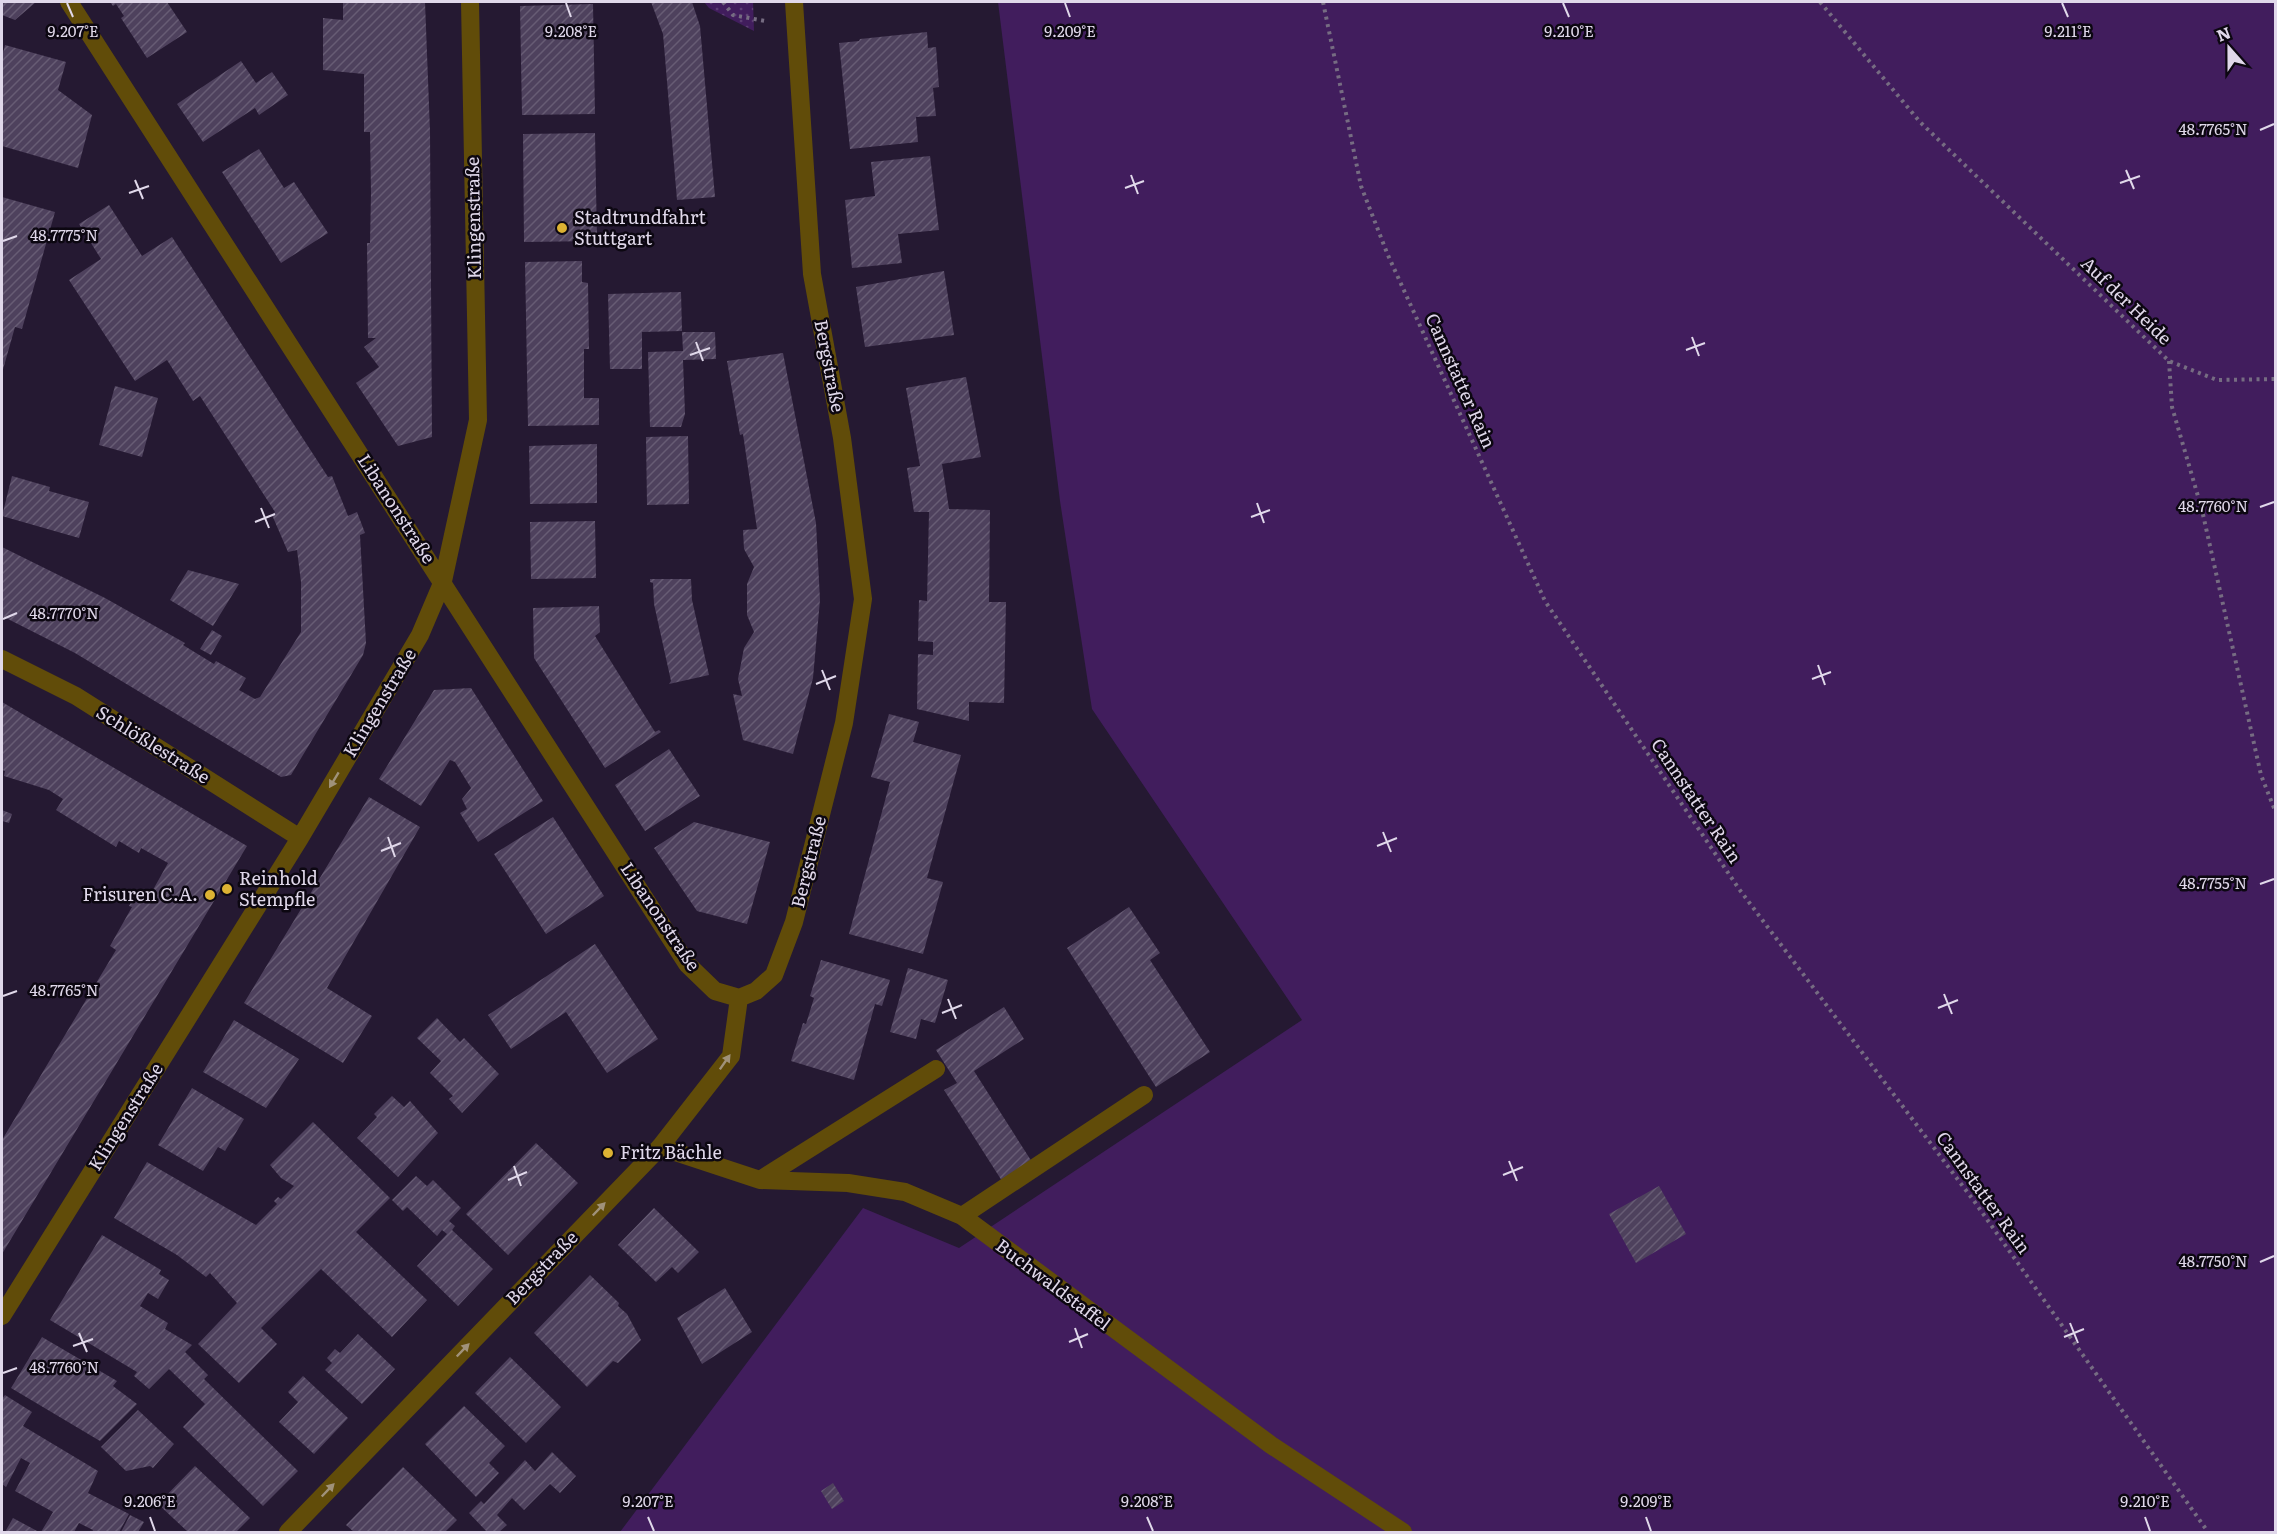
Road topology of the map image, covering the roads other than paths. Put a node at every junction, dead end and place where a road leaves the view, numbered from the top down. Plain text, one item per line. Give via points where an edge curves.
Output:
1 (69, 2) edge
2 (470, 2) edge
3 (794, 2) edge
4 (443, 581) junction
5 (2, 659) edge
6 (300, 838) junction
7 (740, 998) junction
8 (936, 1069) dead end
9 (1144, 1095) dead end
10 (660, 1147) junction
11 (760, 1180) junction
12 (962, 1216) junction
13 (2, 1316) edge
14 (288, 1533) edge
15 (1403, 1533) edge

1 - 4 street, Libanonstraße
2 - 4 street, Klingenstraße via 478,420
3 - 7 street, Bergstraße via 812,274 842,438 863,599 844,723 794,922 774,975 756,991
4 -> 6 street, Klingenstraße via 420,635
4 - 7 street, Libanonstraße via 687,964 715,991
5 - 6 street, Schlößlestraße via 76,696
6 - 13 street, Klingenstraße
10 -> 7 street, Bergstraße via 731,1056
8 - 11 street
9 - 12 street
10 - 11 street, Buchwaldstaffel
14 -> 10 street, Bergstraße
11 - 12 street, Buchwaldstaffel via 848,1183 905,1192
12 - 15 street, Buchwaldstaffel via 1271,1445

